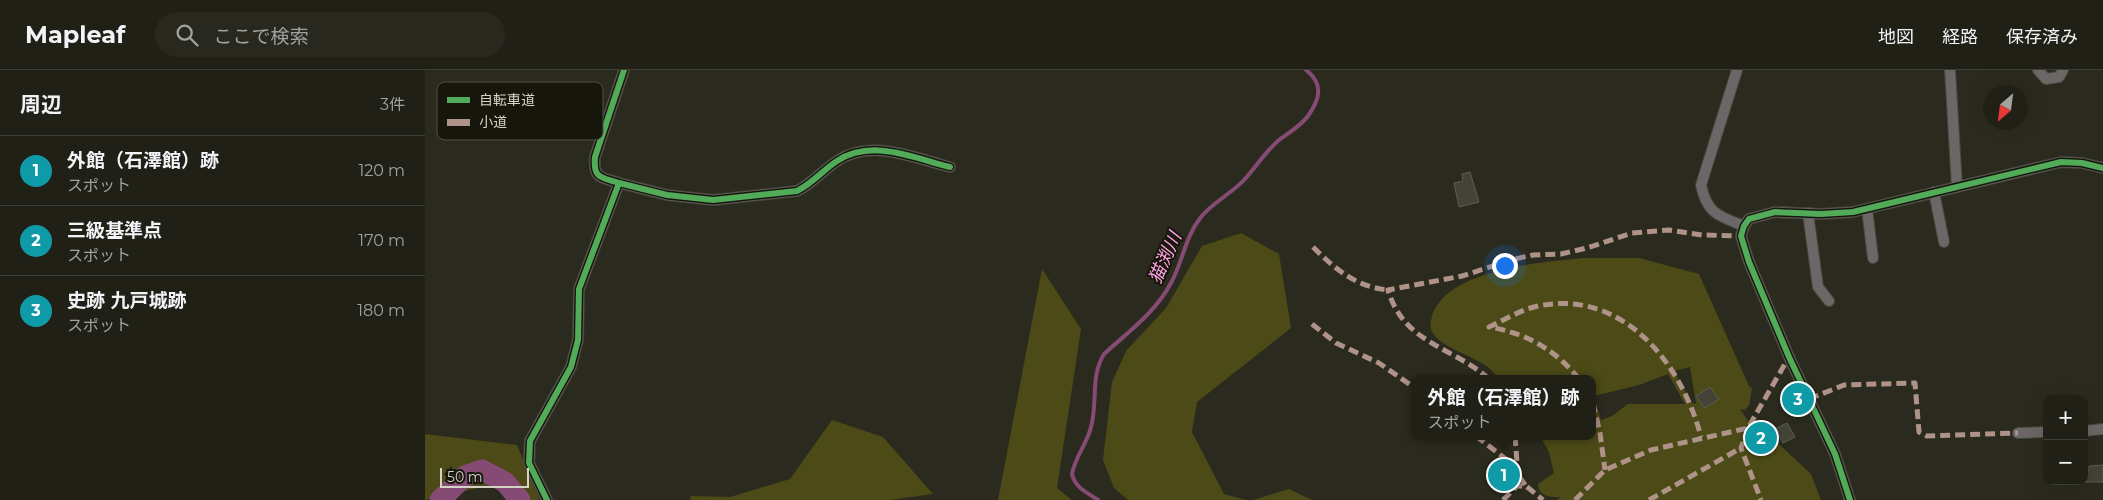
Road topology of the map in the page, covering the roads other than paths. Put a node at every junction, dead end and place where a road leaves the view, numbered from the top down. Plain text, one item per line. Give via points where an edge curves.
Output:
1 (624, 70) edge
2 (1737, 70) edge
3 (1950, 70) edge
4 (2039, 70) edge
5 (2063, 70) edge
6 (603, 133) edge
7 (601, 140) edge
8 (950, 167) dead end
9 (2103, 168) edge
10 (619, 183) junction
11 (1957, 188) junction
12 (1934, 192) junction
13 (1867, 209) junction
14 (1808, 213) junction
15 (1744, 226) junction
16 (1944, 242) dead end
17 (1873, 258) dead end
18 (1829, 301) dead end
19 (2103, 429) edge
20 (2088, 431) edge
21 (2018, 432) dead end
22 (2043, 432) edge
23 (547, 500) edge
24 (1850, 500) edge

1 - 6 street
2 - 15 street via 1701,185 1704,200 1712,212
3 - 11 street
4 - 5 street via 2046,79 2059,77
7 - 10 street via 594,170 599,177
8 - 10 street via 883,149 867,150 846,155 797,191 713,200 667,195
9 - 11 street via 2061,162
10 - 23 street via 579,289 578,340 571,367 530,441 529,463
11 - 12 street
12 - 13 street
12 - 16 street
13 - 14 street
13 - 17 street
14 - 15 street via 1775,212 1749,219
14 - 18 street via 1818,287
15 - 24 street via 1741,236 1746,256 1789,358 1835,454
19 - 20 street
21 - 22 street

